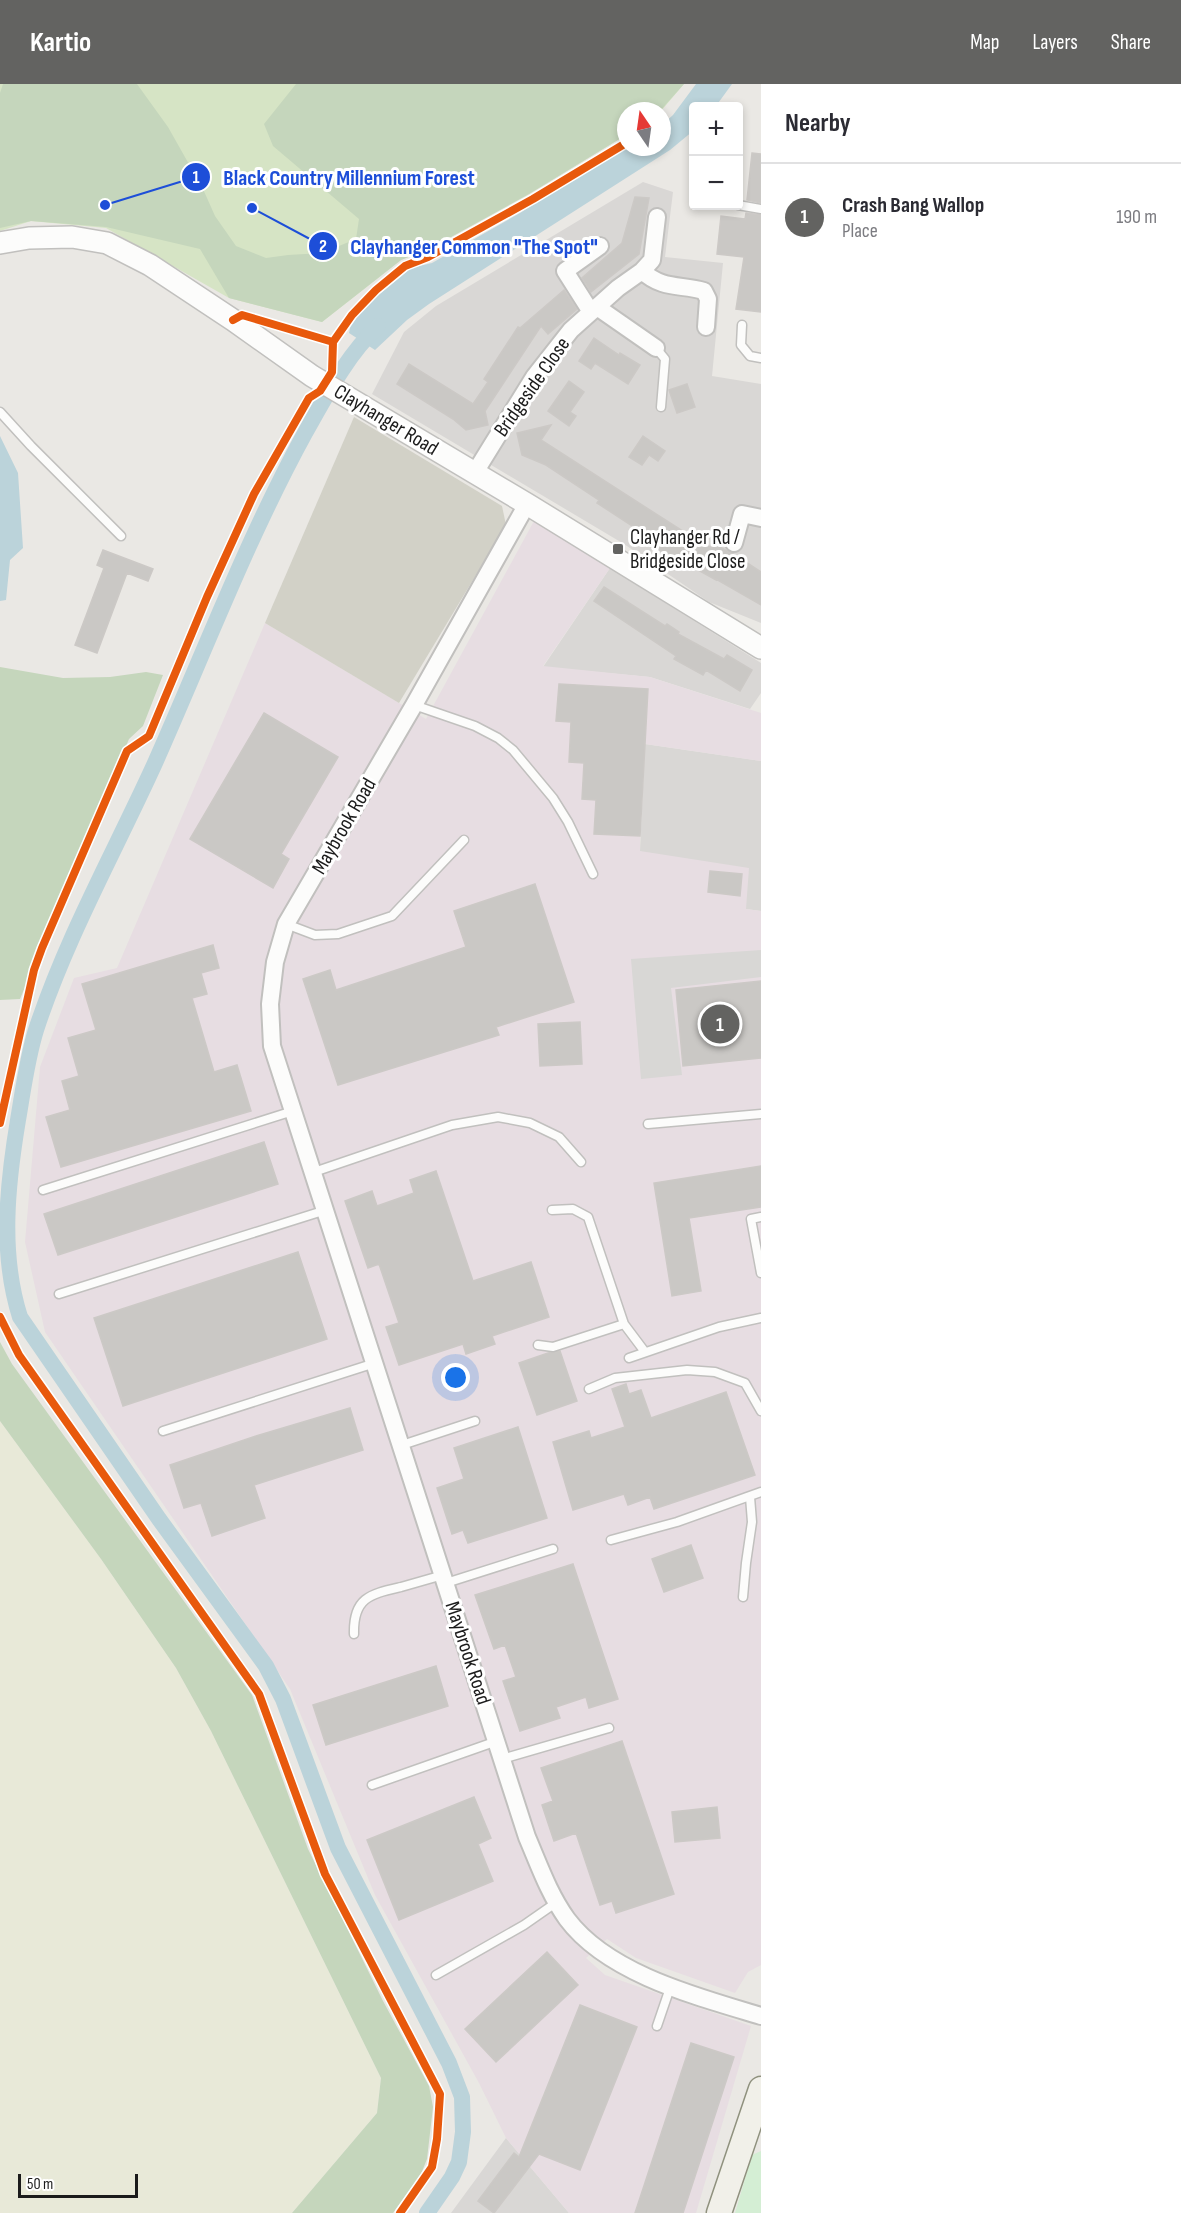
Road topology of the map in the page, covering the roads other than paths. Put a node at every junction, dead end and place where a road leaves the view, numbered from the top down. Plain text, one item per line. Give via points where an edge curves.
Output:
1 (743, 206) edge
2 (761, 209) edge
3 (657, 217) dead end
4 (0, 243) edge
5 (600, 246) dead end
6 (642, 271) junction
7 (594, 310) junction
8 (742, 325) dead end
9 (705, 327) dead end
10 (657, 348) joint
11 (761, 358) edge
12 (661, 407) dead end
13 (0, 412) edge
14 (474, 474) junction
15 (527, 504) junction
16 (761, 518) edge
17 (121, 536) dead end
18 (734, 543) dead end
19 (761, 648) edge
20 (414, 705) junction
21 (464, 840) dead end
22 (593, 874) dead end
23 (286, 924) junction
24 (294, 1111) junction
25 (761, 1114) edge
26 (648, 1124) dead end
27 (580, 1162) dead end
28 (314, 1172) junction
29 (43, 1190) dead end
30 (326, 1209) junction
31 (552, 1210) dead end
32 (761, 1217) edge
33 (761, 1273) edge
34 (59, 1294) dead end
35 (761, 1318) edge
36 (624, 1324) junction
37 (538, 1345) dead end
38 (645, 1352) junction
39 (628, 1358) dead end
40 (375, 1363) junction
41 (589, 1389) dead end
42 (761, 1411) edge
43 (475, 1421) dead end
44 (163, 1431) dead end
45 (402, 1445) junction
46 (761, 1492) edge
47 (750, 1497) junction
48 (610, 1540) dead end
49 (554, 1549) dead end
50 (445, 1579) junction
51 (743, 1597) dead end
52 (354, 1634) dead end
53 (609, 1728) dead end
54 (497, 1741) junction
55 (502, 1759) junction
56 (372, 1785) dead end
57 (557, 1902) junction
58 (436, 1975) dead end
59 (671, 1985) junction
60 (761, 2016) edge
61 (657, 2026) dead end
62 (761, 2089) edge
63 (719, 2213) edge

1 - 2 lane
3 - 6 street via 652,260
4 - 14 street, Clayhanger Road via 72,237 107,243 150,266 312,376
5 - 7 street via 565,271
6 - 7 street, Bridgeside Close
6 - 9 street via 665,285 704,291 708,300
7 - 10 street
7 - 14 street, Bridgeside Close via 571,330 534,377
8 - 11 lane via 741,345 750,356
10 - 12 lane via 665,359
13 - 17 lane
14 - 15 street, Clayhanger Road
15 - 19 street, Clayhanger Road
15 - 20 street, Maybrook Road
16 - 18 street via 742,514
20 - 22 lane via 475,726 513,750 553,798
20 - 23 street, Maybrook Road
21 - 23 lane via 392,916 338,934 315,935
23 - 24 street, Maybrook Road via 275,962 270,1004 272,1046
24 - 28 street, Maybrook Road
24 - 29 lane
25 - 26 lane
27 - 28 lane via 559,1137 530,1123 498,1117 452,1125
28 - 30 street, Maybrook Road
30 - 34 lane
30 - 40 street, Maybrook Road
31 - 36 lane via 573,1209 588,1217
32 - 33 lane via 751,1219
35 - 38 lane via 719,1327
36 - 37 lane via 553,1347
36 - 38 lane
38 - 39 lane
40 - 44 lane
40 - 45 street, Maybrook Road
41 - 42 lane via 615,1378 687,1370 715,1372 745,1383
43 - 45 lane
45 - 50 street, Maybrook Road
46 - 47 lane
47 - 48 lane
47 - 51 lane via 752,1522
49 - 50 lane
50 - 52 lane via 373,1594 360,1605
50 - 54 street, Maybrook Road
53 - 55 lane
54 - 55 street, Maybrook Road
54 - 56 lane
55 - 57 street, Maybrook Road via 527,1837
57 - 58 lane
57 - 59 street, Maybrook Road via 568,1920 614,1961
59 - 60 street, Maybrook Road
59 - 61 lane
62 - 63 main road

